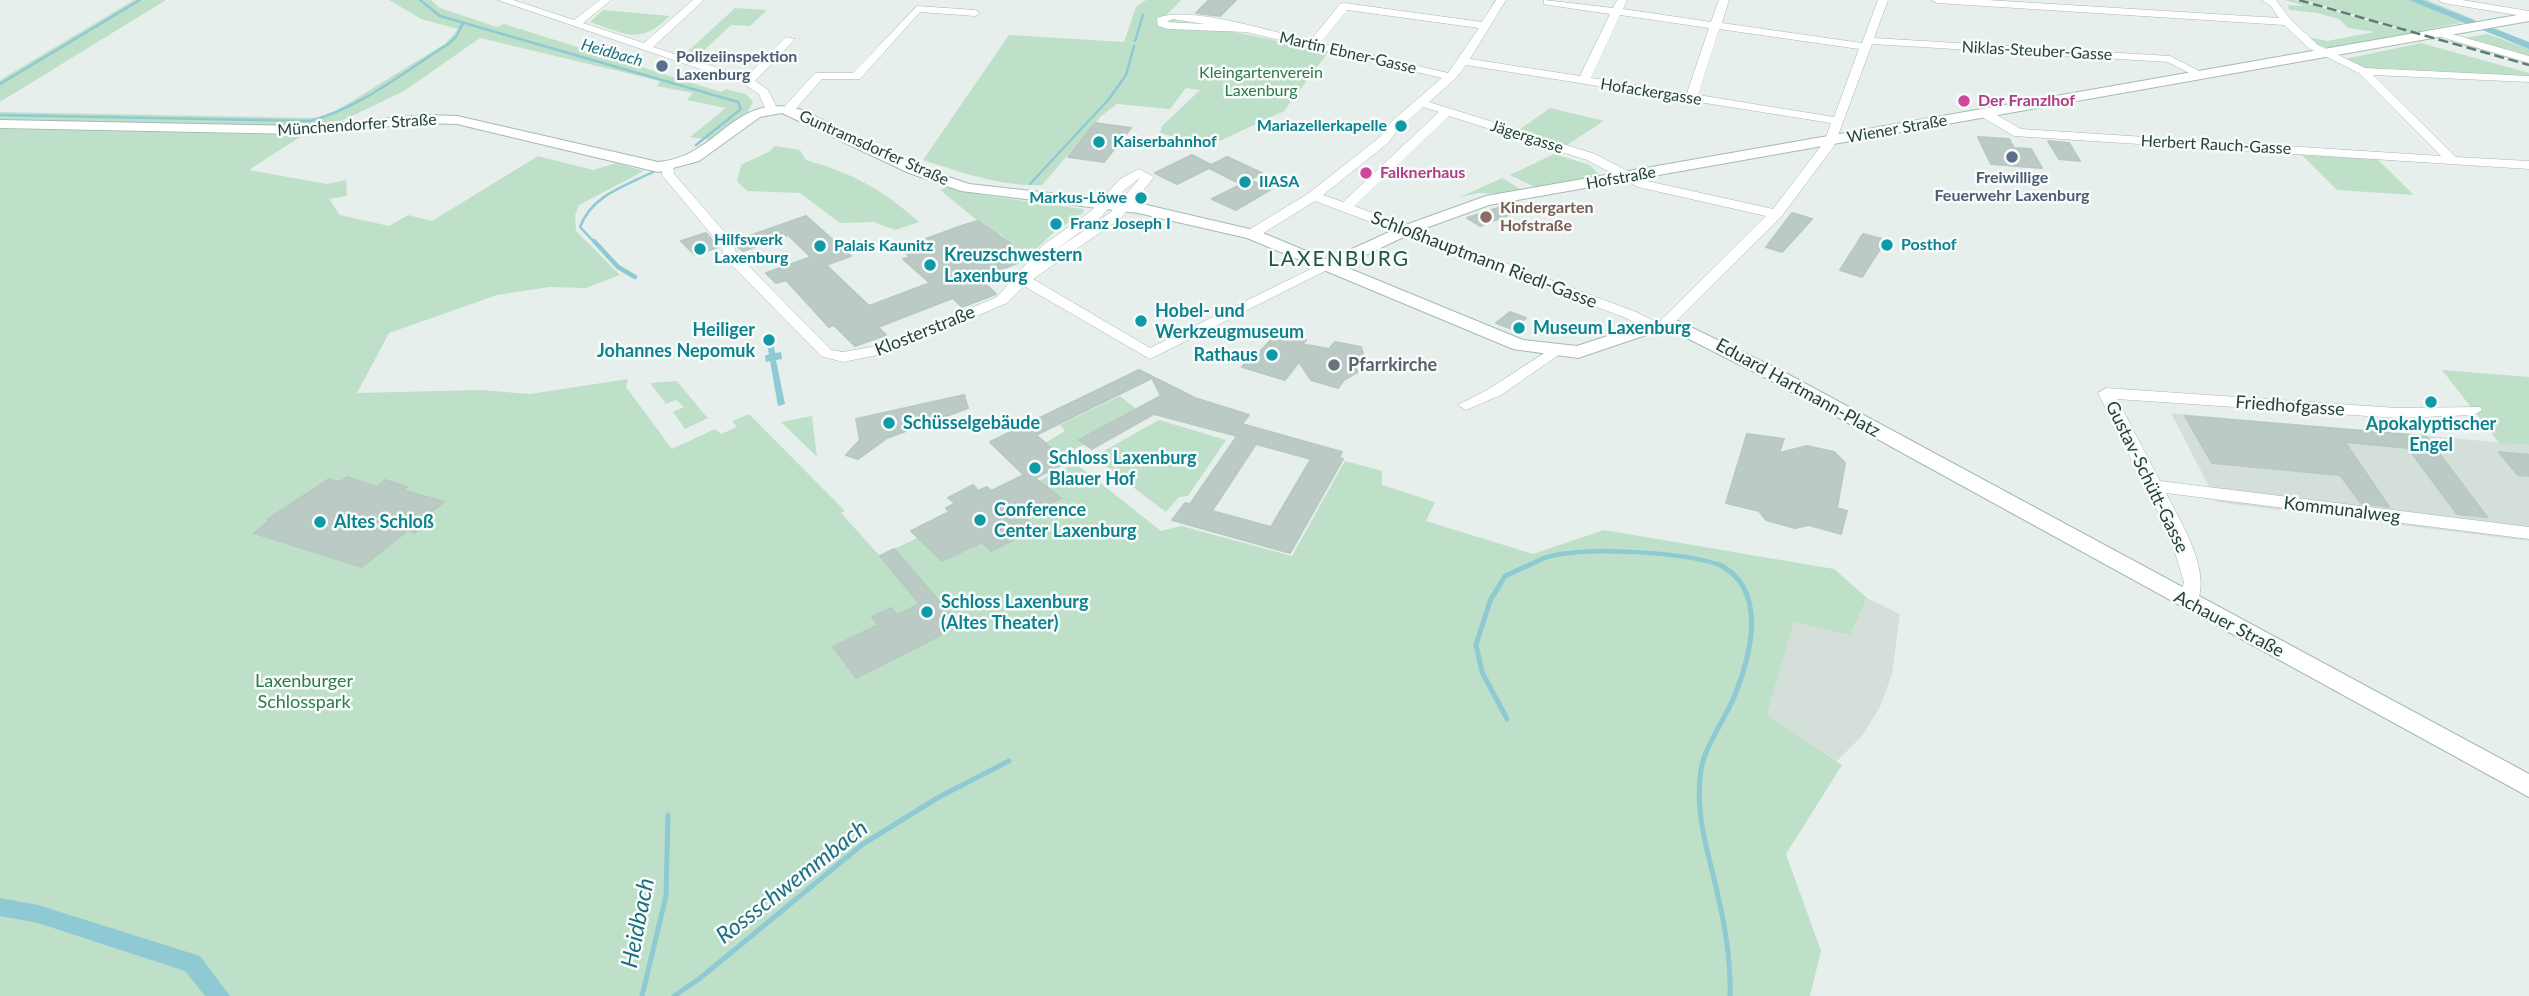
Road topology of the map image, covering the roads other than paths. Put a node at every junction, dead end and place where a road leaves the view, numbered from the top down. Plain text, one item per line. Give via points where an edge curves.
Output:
1 (606, 0) edge
2 (699, 0) edge
3 (1494, 0) edge
4 (1500, 0) edge
5 (1622, 0) edge
6 (1724, 0) edge
7 (1884, 0) edge
8 (1937, 0) edge
9 (2178, 0) edge
10 (2266, 0) edge
11 (2443, 0) edge
12 (508, 1) edge
13 (1548, 2) edge
14 (1986, 2) edge
15 (2084, 5) edge
16 (1616, 12) junction
17 (975, 13) dead end
18 (2181, 16) junction
19 (2529, 16) edge
20 (2287, 22) junction
21 (576, 24) junction
22 (1715, 25) junction
23 (1485, 26) junction
24 (1245, 29) junction
25 (2431, 34) junction
26 (790, 39) dead end
27 (1868, 44) junction
28 (1312, 45) junction
29 (645, 48) junction
30 (2325, 53) junction
31 (2529, 60) edge
32 (1463, 61) junction
33 (2362, 71) junction
34 (2201, 75) junction
35 (1451, 77) junction
36 (2529, 79) edge
37 (1584, 81) junction
38 (748, 82) junction
39 (1691, 98) junction
40 (1422, 103) junction
41 (771, 108) junction
42 (789, 109) junction
43 (1447, 111) junction
44 (1986, 114) junction
45 (1839, 121) junction
46 (0, 124) edge
47 (1831, 140) junction
48 (2452, 160) junction
49 (2529, 165) edge
50 (668, 166) junction
51 (1629, 177) junction
52 (1314, 196) junction
53 (1104, 203) junction
54 (1126, 206) junction
55 (1345, 208) junction
56 (1776, 214) junction
57 (1406, 230) junction
58 (1252, 234) junction
59 (1330, 265) junction
60 (1023, 279) junction
61 (1658, 326) junction
62 (1555, 351) junction
63 (2106, 393) joint
64 (1466, 405) dead end
65 (2474, 410) dead end
66 (1929, 461) joint
67 (2155, 486) junction
68 (2529, 533) edge
69 (2188, 602) junction
70 (2529, 786) edge

1 - 21 street
2 - 29 street
3 - 4 street
4 - 23 street
5 - 16 street
6 - 22 street
7 - 27 street
8 - 14 street
9 - 18 street
10 - 20 street via 2274,3
11 - 19 street
12 - 21 street
13 - 16 street, Niklas-Steuber-Gasse
14 - 15 street
15 - 18 street
16 - 22 street, Niklas-Steuber-Gasse
16 - 37 street
17 - 42 street via 917,9 856,77 819,75
18 - 20 street
19 - 25 main road, Wiener Straße
20 - 30 street
21 - 29 street
22 - 27 street, Niklas-Steuber-Gasse
22 - 39 street
23 - 28 street via 1344,6
23 - 32 street
24 - 24 street, Martin Ebner-Gasse via 1168,26 1161,20 1171,16
24 - 28 street, Martin Ebner-Gasse
25 - 30 main road, Wiener Straße
25 - 31 street
26 - 38 street
27 - 34 street, Niklas-Steuber-Gasse via 2170,59
27 - 45 street
28 - 35 street, Martin Ebner-Gasse
29 - 38 street
30 - 33 street
30 - 34 main road, Wiener Straße
32 - 35 street
32 - 37 street, Hofackergasse
33 - 36 street
33 - 48 street
34 - 44 main road, Wiener Straße
35 - 40 street
37 - 39 street, Hofackergasse
38 - 41 street via 764,92
39 - 45 street, Hofackergasse
40 - 43 street, Jägergasse
40 - 52 street via 1345,174
41 - 42 main road, Guntramsdorfer Straße
41 - 50 main road via 754,114 694,158
42 - 53 main road, Guntramsdorfer Straße via 941,181
43 - 51 street, Jägergasse via 1591,157
43 - 55 street
44 - 47 main road, Wiener Straße
44 - 48 street, Herbert Rauch-Gasse via 2018,133
45 - 47 street
46 - 50 main road, Münchendorfer Straße via 298,130 457,120 645,165
47 - 51 main road, Hofstraße
47 - 56 street, Wiener Straße
48 - 49 street, Herbert Rauch-Gasse
50 - 60 street, Klosterstraße via 668,175 729,246 729,254 825,353 843,357 887,349 1002,300
51 - 56 street, Jägergasse
51 - 57 main road, Hofstraße via 1486,201
52 - 55 street, Schloßhauptmann Riedl-Gasse
52 - 58 street
53 - 54 main road, Guntramsdorfer Straße
53 - 54 street via 1121,182 1136,174 1148,177 1135,188
53 - 60 street via 1097,213 1043,251
54 - 58 main road, Guntramsdorfer Straße
54 - 60 street
55 - 57 street, Schloßhauptmann Riedl-Gasse
56 - 61 street, Wiener Straße
57 - 59 main road, Hofstraße
57 - 61 street, Schloßhauptmann Riedl-Gasse
58 - 59 main road, Guntramsdorfer Straße
59 - 60 street, Hofstraße via 1150,354
59 - 62 main road, Wiener Straße via 1519,345
61 - 62 main road, Wiener Straße via 1578,352
61 - 66 main road, Eduard Hartmann-Platz via 1692,331
62 - 64 street via 1496,392
63 - 65 street, Friedhofgasse via 2396,413
63 - 67 street, Gustav-Schütt-Gasse
66 - 69 main road, Achauer Straße
67 - 68 street, Kommunalweg
67 - 69 street, Gustav-Schütt-Gasse via 2179,536 2193,582
69 - 70 main road, Achauer Straße

